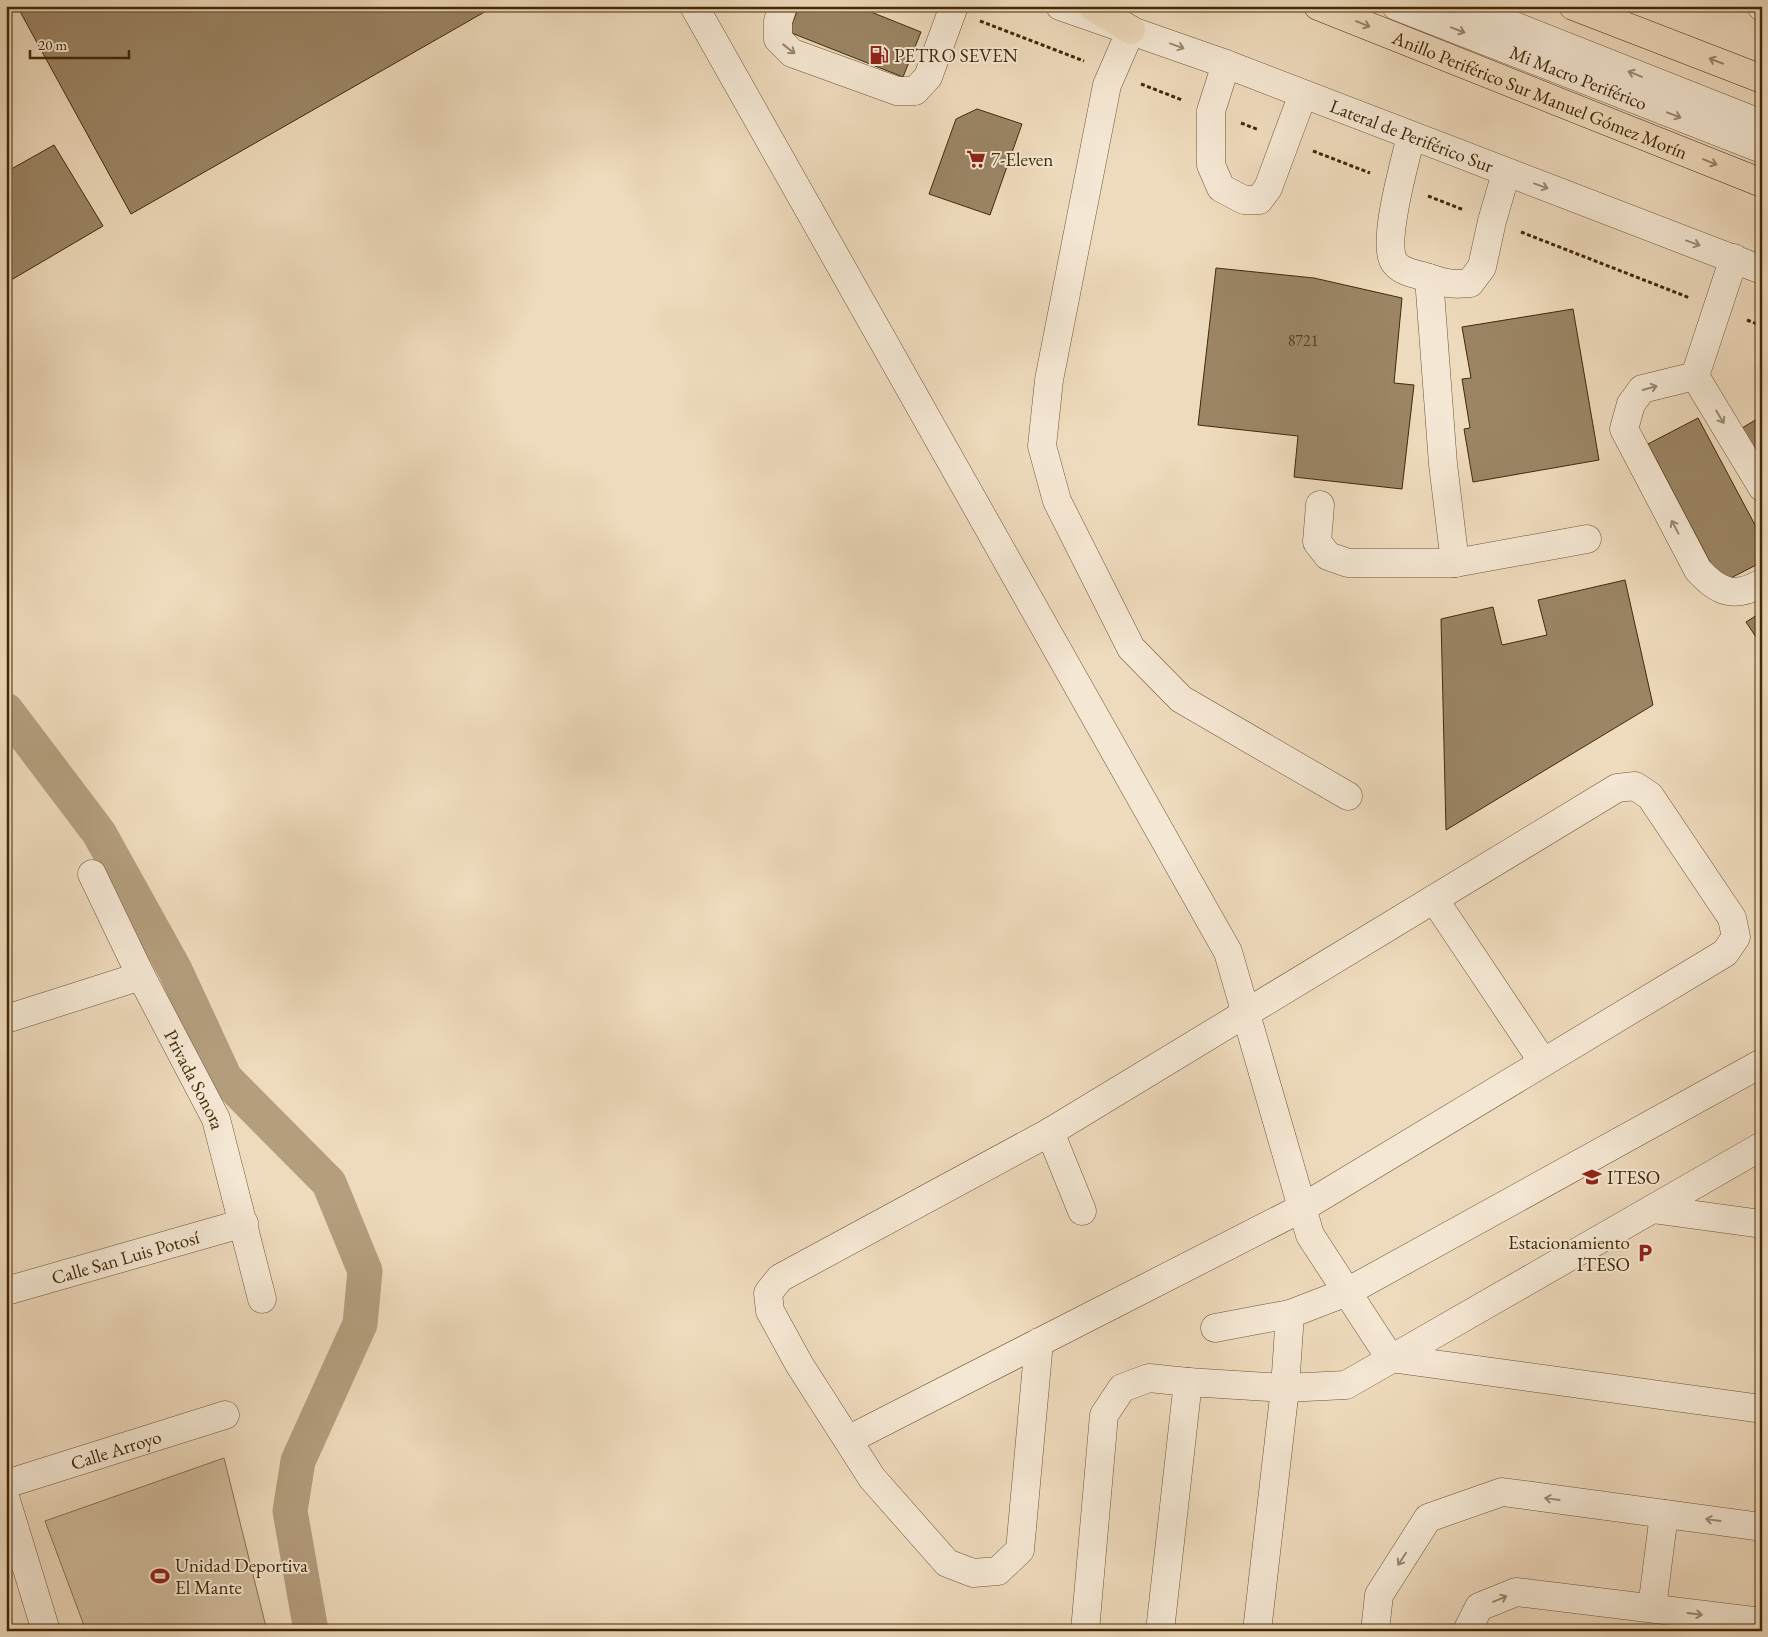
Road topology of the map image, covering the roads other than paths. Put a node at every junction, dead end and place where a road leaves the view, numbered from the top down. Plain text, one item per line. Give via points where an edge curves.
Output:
1 (694, 6) edge
2 (783, 6) edge
3 (1060, 6) edge
4 (1092, 6) edge
5 (1318, 6) edge
6 (1396, 6) edge
7 (1464, 6) edge
8 (1574, 6) edge
9 (954, 8) edge
10 (1131, 30) junction
11 (1226, 64) junction
12 (1762, 79) edge
13 (1303, 94) junction
14 (1762, 124) edge
15 (1410, 136) junction
16 (1762, 149) edge
17 (1506, 173) junction
18 (1762, 183) edge
19 (1734, 258) junction
20 (1762, 270) edge
21 (1429, 278) junction
22 (1695, 376) junction
23 (1762, 486) edge
24 (1320, 505) dead end
25 (1587, 539) dead end
26 (1455, 563) junction
27 (1762, 583) edge
28 (1348, 796) dead end
29 (92, 874) dead end
30 (1434, 899) junction
31 (141, 976) junction
32 (1245, 1012) junction
33 (6, 1019) edge
34 (1543, 1062) junction
35 (1762, 1063) edge
36 (1050, 1132) junction
37 (1762, 1146) edge
38 (1302, 1208) junction
39 (1652, 1208) junction
40 (1082, 1211) dead end
41 (244, 1223) junction
42 (1762, 1224) edge
43 (6, 1291) edge
44 (1347, 1292) junction
45 (262, 1299) dead end
46 (1290, 1314) junction
47 (1215, 1328) dead end
48 (1039, 1342) junction
49 (1390, 1358) junction
50 (1188, 1382) junction
51 (1285, 1388) junction
52 (1762, 1409) edge
53 (225, 1414) dead end
54 (848, 1440) junction
55 (6, 1484) edge
56 (6, 1500) edge
57 (1664, 1514) junction
58 (1762, 1527) edge
59 (1652, 1608) junction
60 (1762, 1622) edge
61 (46, 1631) edge
62 (1085, 1631) edge
63 (1160, 1631) edge
64 (1257, 1631) edge
65 (1375, 1631) edge
66 (1467, 1631) edge

1 - 32 street via 1228,952
2 -> 9 street via 778,21 778,39 792,53 896,91 915,91 928,77
3 - 10 street, Lateral de Periférico Sur
4 - 10 highway
5 -> 18 highway, Anillo Periférico Sur Manuel Gómez Morín
6 -> 16 street, Mi Macro Periférico
14 -> 7 street, Mi Macro Periférico
12 -> 8 highway
10 -> 11 street, Lateral de Periférico Sur
10 - 28 street via 1108,85 1049,380 1042,446 1057,501 1131,648 1181,699
11 - 13 street, Lateral de Periférico Sur
11 - 13 street via 1211,111 1211,165 1221,188 1244,200 1259,200 1268,188
13 - 15 street, Lateral de Periférico Sur
15 - 17 street, Lateral de Periférico Sur
15 - 21 street via 1390,245 1394,261 1407,272
17 -> 19 street, Lateral de Periférico Sur
17 - 21 street via 1482,267 1470,283 1450,285
19 - 20 street, Lateral de Periférico Sur
19 - 22 street
21 - 26 street via 1442,464
22 -> 23 street
27 -> 22 street via 1752,589 1728,592 1711,585 1698,570 1624,429 1631,404 1642,390
24 - 26 street via 1317,542 1328,556 1348,563
25 - 26 street
29 - 31 street, Privada Sonora
30 - 32 street
30 - 34 street
30 - 34 street via 1616,788 1635,786 1650,796 1722,903 1732,918 1736,937 1725,952
31 - 33 street
31 - 41 street, Privada Sonora via 216,1119
32 - 36 street
32 - 38 street
34 - 38 street
35 - 44 street
36 - 40 street
36 - 54 street via 780,1278 768,1292 770,1311 798,1364
37 - 39 street
38 - 44 street via 1310,1235
38 - 48 street
39 - 42 street
39 - 49 street
41 - 43 street, Calle San Luis Potosí
41 - 45 street, Privada Sonora
44 - 46 street
44 - 49 street
46 - 47 street
46 - 51 street
48 - 54 street
48 - 54 street via 1020,1550 998,1571 973,1573 947,1563 872,1478
49 - 51 street via 1346,1385
49 - 52 street
50 - 51 street
50 - 62 street via 1148,1378 1122,1388 1104,1416
50 - 63 street
51 - 64 street
53 - 55 street, Calle Arroyo
56 - 61 street
58 -> 57 street
57 - 59 street
57 -> 65 street via 1502,1492 1428,1518 1379,1595
59 -> 60 street
66 -> 59 street via 1479,1608 1516,1592

